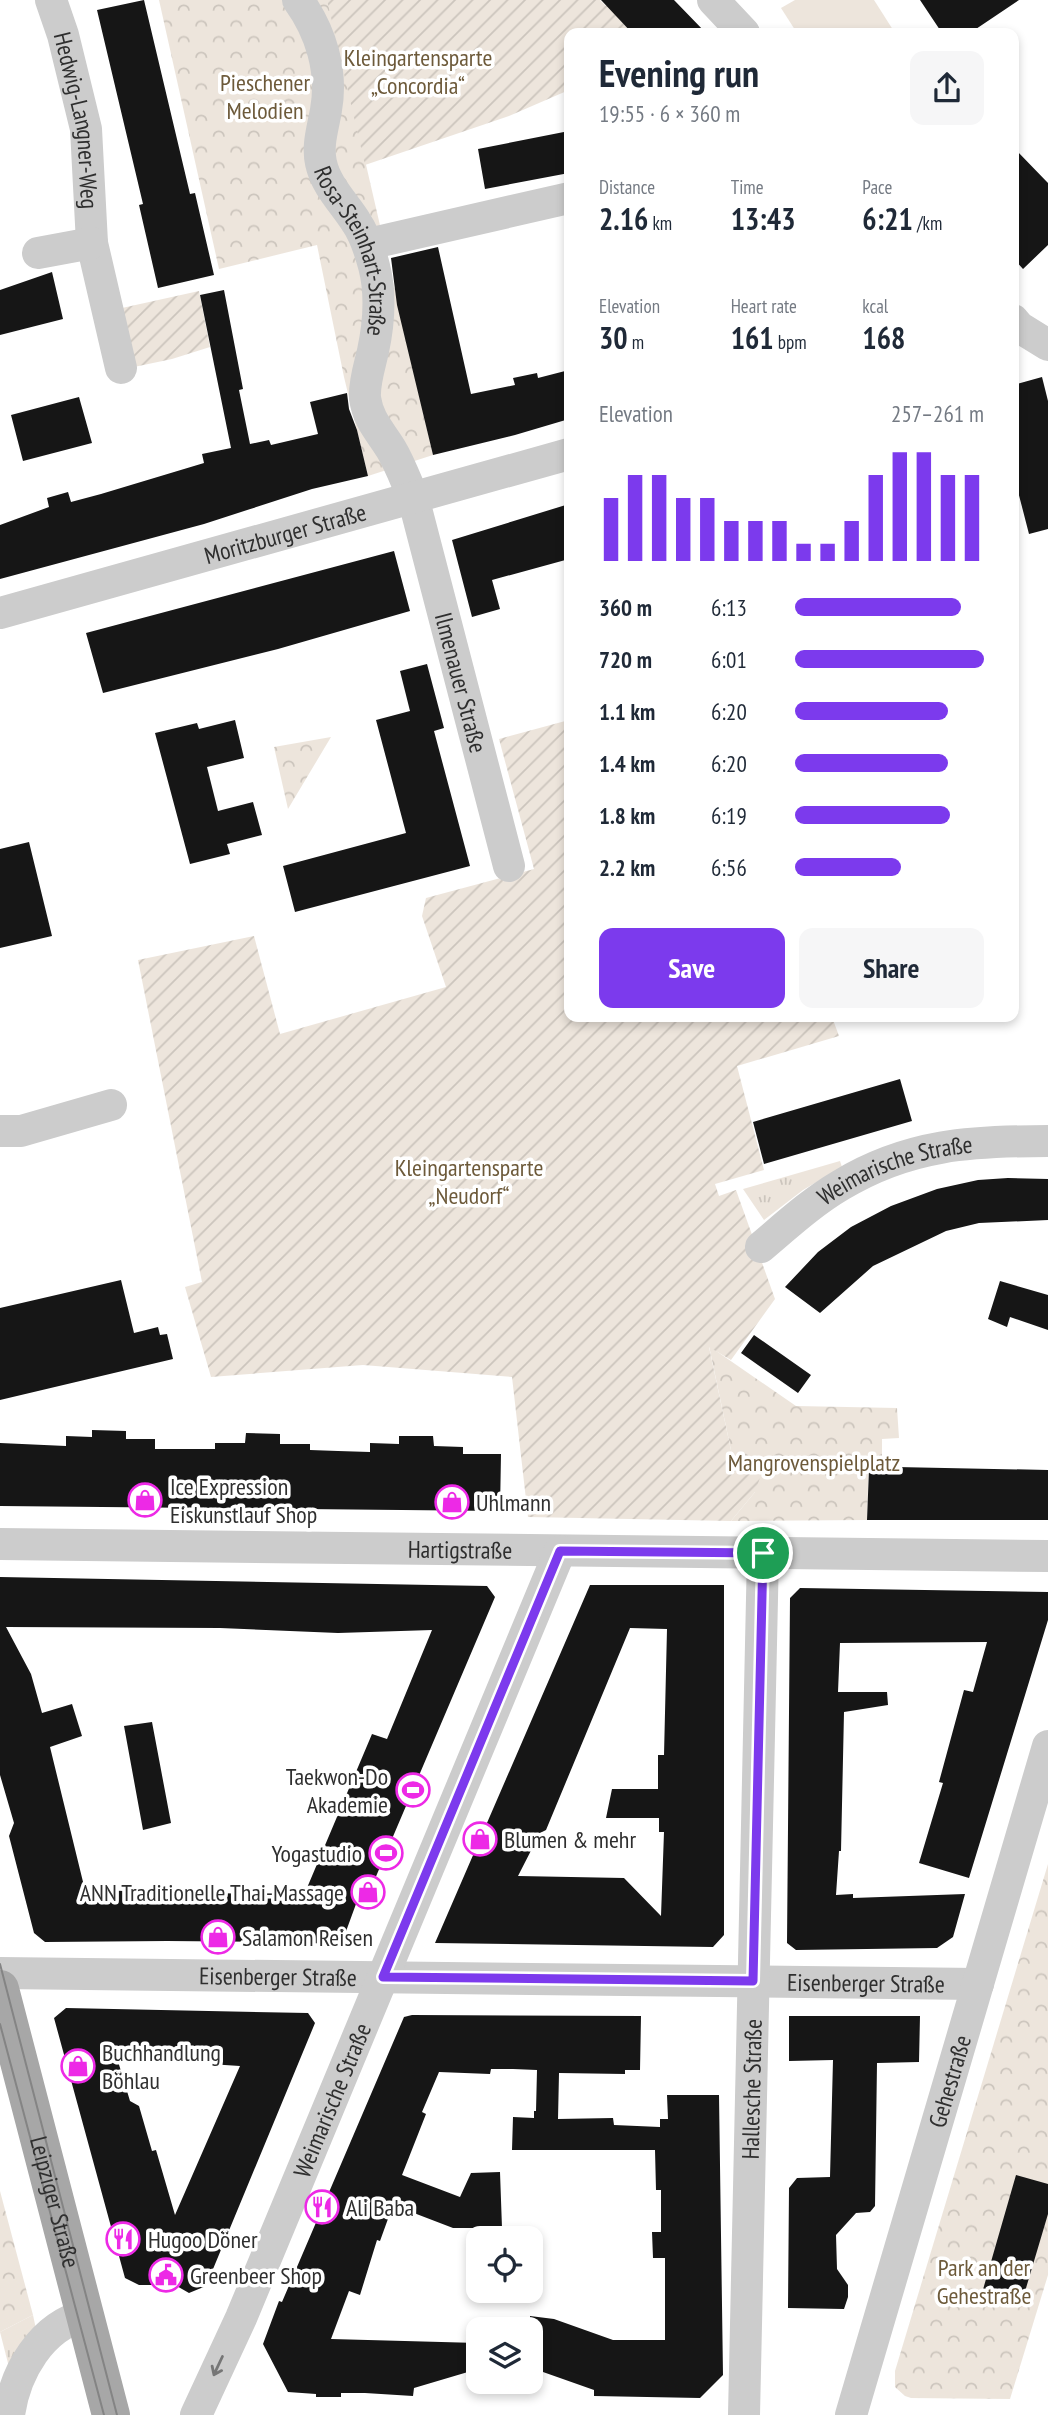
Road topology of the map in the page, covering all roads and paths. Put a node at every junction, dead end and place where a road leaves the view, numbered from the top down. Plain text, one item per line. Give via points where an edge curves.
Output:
1 (51, 0) edge
2 (299, 0) edge
3 (713, 0) edge
4 (739, 28) edge
5 (564, 199) edge
6 (92, 243) junction
7 (368, 244) junction
8 (38, 253) dead end
9 (1019, 328) edge
10 (1048, 345) edge
11 (121, 368) dead end
12 (564, 455) edge
13 (413, 497) junction
14 (0, 613) edge
15 (509, 866) dead end
16 (111, 1105) dead end
17 (0, 1132) edge
18 (1048, 1141) edge
19 (761, 1247) dead end
20 (0, 1545) edge
21 (560, 1551) junction
22 (763, 1553) junction
23 (1048, 1556) edge
24 (1048, 1746) edge
25 (0, 1973) edge
26 (383, 1977) junction
27 (753, 1981) junction
28 (978, 1984) junction
29 (0, 1989) edge
30 (86, 2315) junction
31 (9, 2415) edge
32 (111, 2415) edge
33 (196, 2415) edge
34 (744, 2415) edge
35 (851, 2415) edge

1 - 6 street, Hedwig-Langner-Weg via 86,129
2 - 7 street, Rosa-Steinhart-Straße via 321,42 326,69 321,164
3 - 4 street
5 - 7 street via 431,223
6 - 8 street, Hedwig-Langner-Weg
6 - 11 street, Hedwig-Langner-Weg
7 - 13 street, Rosa-Steinhart-Straße via 378,297 365,395 368,412
9 - 10 street
12 - 13 street, Moritzburger Straße
13 - 14 street, Moritzburger Straße
13 - 15 street, Ilmenauer Straße
16 - 17 street via 21,1131
18 - 19 street, Weimarische Straße via 985,1141 902,1156 842,1184
20 - 21 street, Hartigstraße
21 - 22 street, Hartigstraße
21 - 26 street, Weimarische Straße
22 - 23 street, Hartigstraße
22 - 27 street, Hallesche Straße
24 - 28 street, Gehestraße
25 - 26 street, Eisenberger Straße
26 - 27 street, Eisenberger Straße
26 -> 33 street, Weimarische Straße via 242,2318
27 - 28 street, Eisenberger Straße
27 - 34 street, Hallesche Straße
28 - 35 street, Gehestraße
29 - 30 main road, Leipziger Straße
30 - 31 street via 66,2323 30,2356 16,2384
30 - 32 main road, Leipziger Straße

